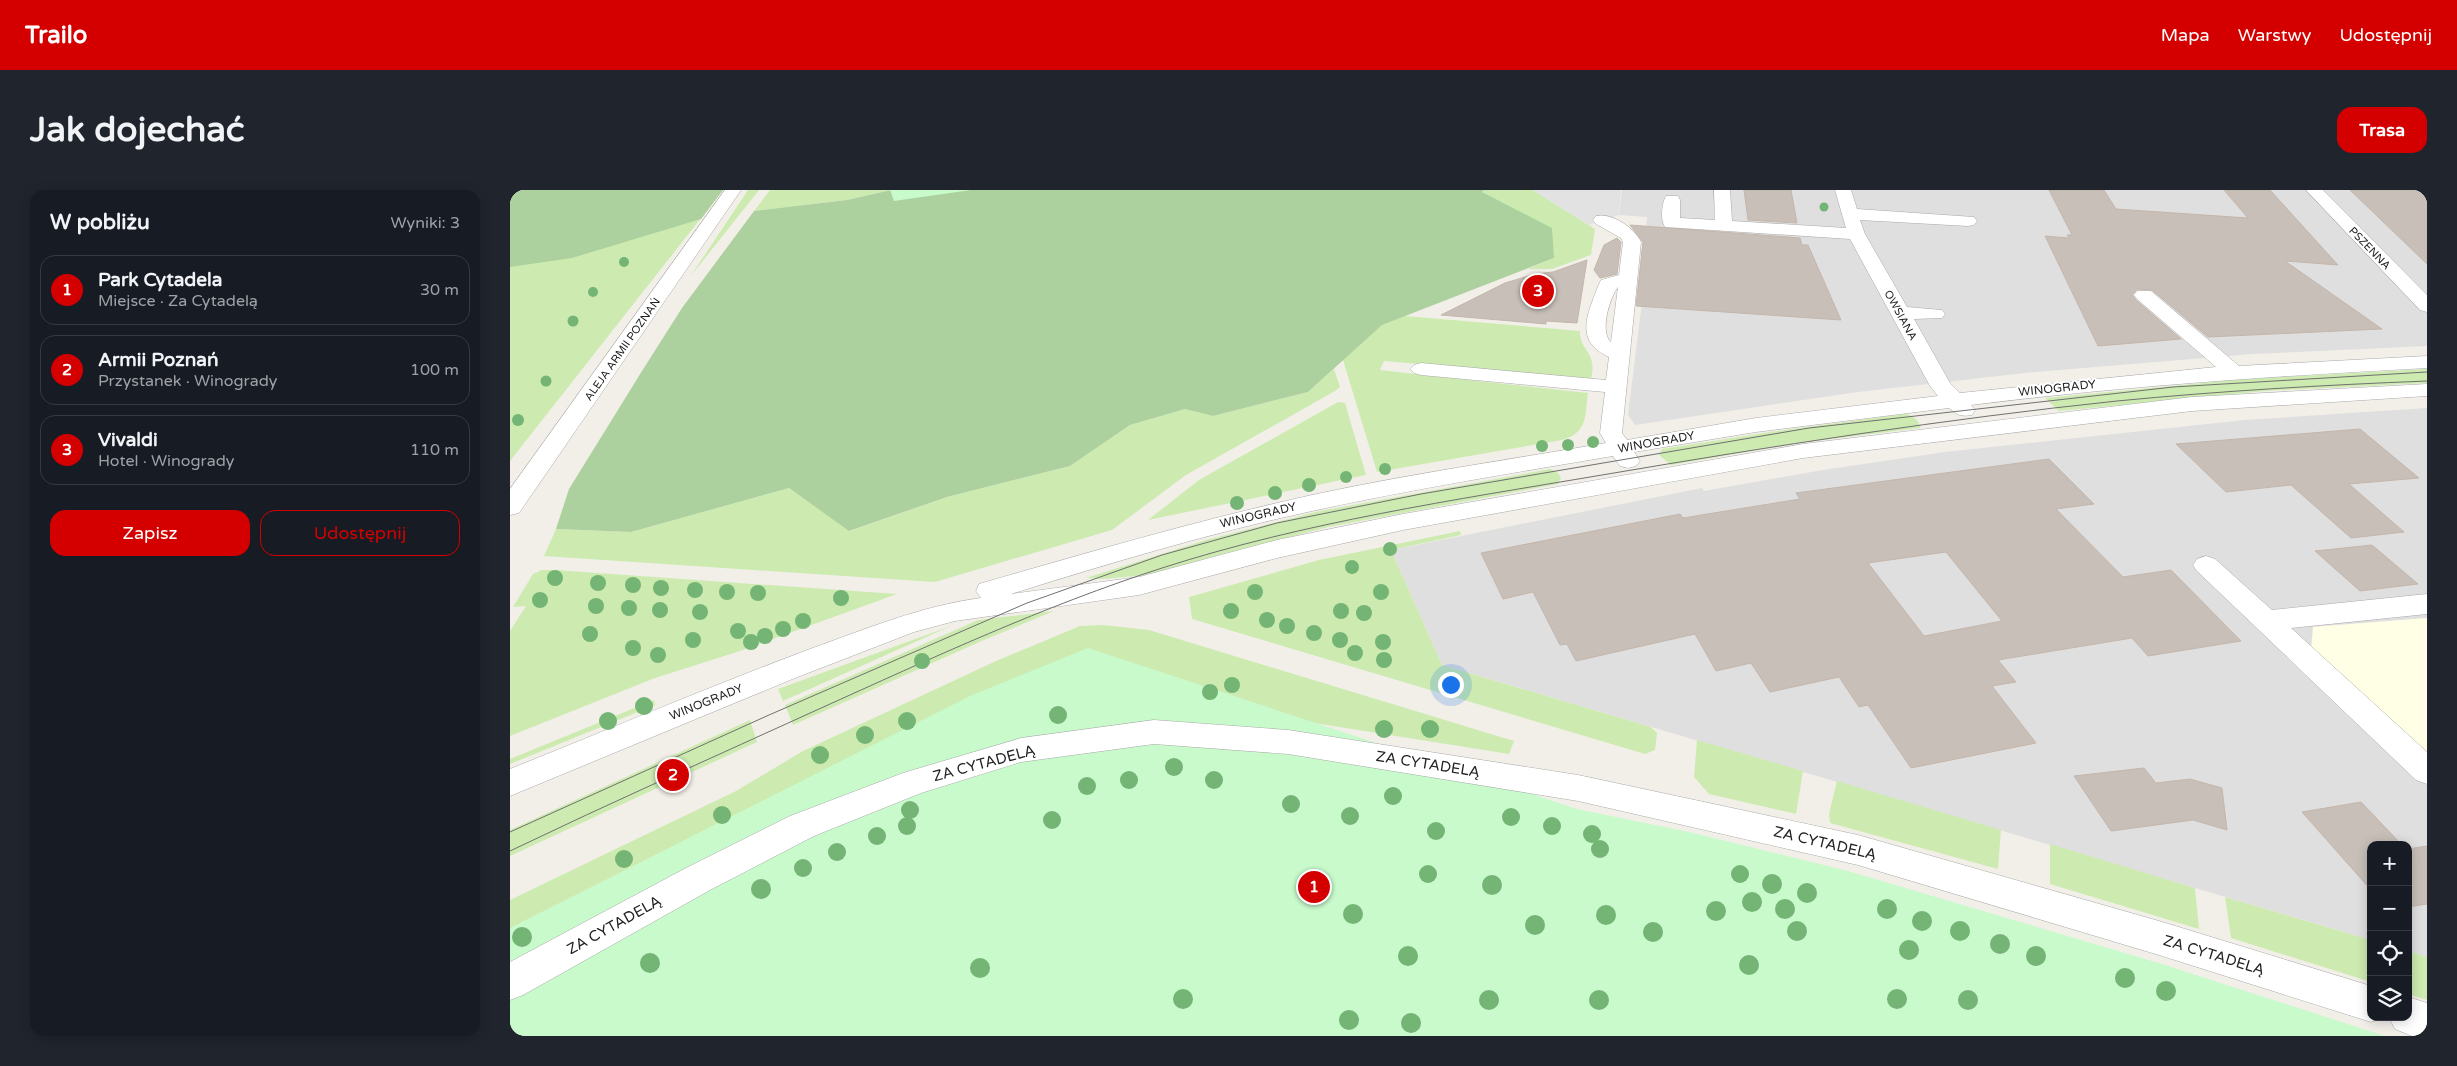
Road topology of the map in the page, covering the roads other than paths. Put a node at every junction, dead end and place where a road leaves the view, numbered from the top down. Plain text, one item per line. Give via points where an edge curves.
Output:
1 (733, 190) edge
2 (1722, 190) edge
3 (1842, 190) edge
4 (2314, 190) edge
5 (1672, 200) dead end
6 (1850, 214) junction
7 (1602, 220) dead end
8 (1968, 220) dead end
9 (1724, 226) junction
10 (1856, 234) junction
11 (2144, 295) dead end
12 (2427, 306) edge
13 (1900, 313) junction
14 (1935, 314) dead end
15 (2427, 362) edge
16 (1421, 368) dead end
17 (2234, 372) junction
18 (1616, 387) junction
19 (2427, 390) edge
20 (1955, 400) junction
21 (1979, 430) junction
22 (1619, 448) junction
23 (1639, 479) junction
24 (510, 507) edge
25 (2206, 565) dead end
26 (2427, 604) edge
27 (2265, 621) junction
28 (905, 625) junction
29 (2427, 771) edge
30 (510, 783) edge
31 (510, 982) edge
32 (2367, 1003) edge
33 (2412, 1017) edge
34 (2427, 1022) edge

1 - 24 street, ALEJA ARMII POZNAŃ
2 - 9 street
3 - 6 street, OWSIANA
4 - 12 street, PSZENNA
5 - 9 street via 1671,223
6 - 8 street
6 - 10 street, OWSIANA
7 - 18 street via 1631,238
9 - 10 street
10 - 13 street, OWSIANA
11 - 17 street
13 - 14 street
13 - 20 street, OWSIANA via 1941,386
15 - 17 street, WINOGRADY
16 - 18 street
17 - 20 street, WINOGRADY
18 - 22 street via 1611,434
19 - 21 street, WINOGRADY via 2192,404
20 - 21 street, OWSIANA
20 - 22 street, WINOGRADY via 1777,422
21 - 23 street, WINOGRADY via 1803,451
22 - 23 street
22 - 28 street, WINOGRADY via 1361,493 1207,527 964,598
23 - 28 street, WINOGRADY via 1356,531 1139,586 968,608
25 - 27 street
26 - 27 street
27 - 29 street
28 - 30 street, WINOGRADY via 784,670
31 - 32 street, ZA CYTADELĄ via 802,826 914,782 1021,750 1154,732 1288,742 1568,786 1849,848 2159,938
33 - 34 street

